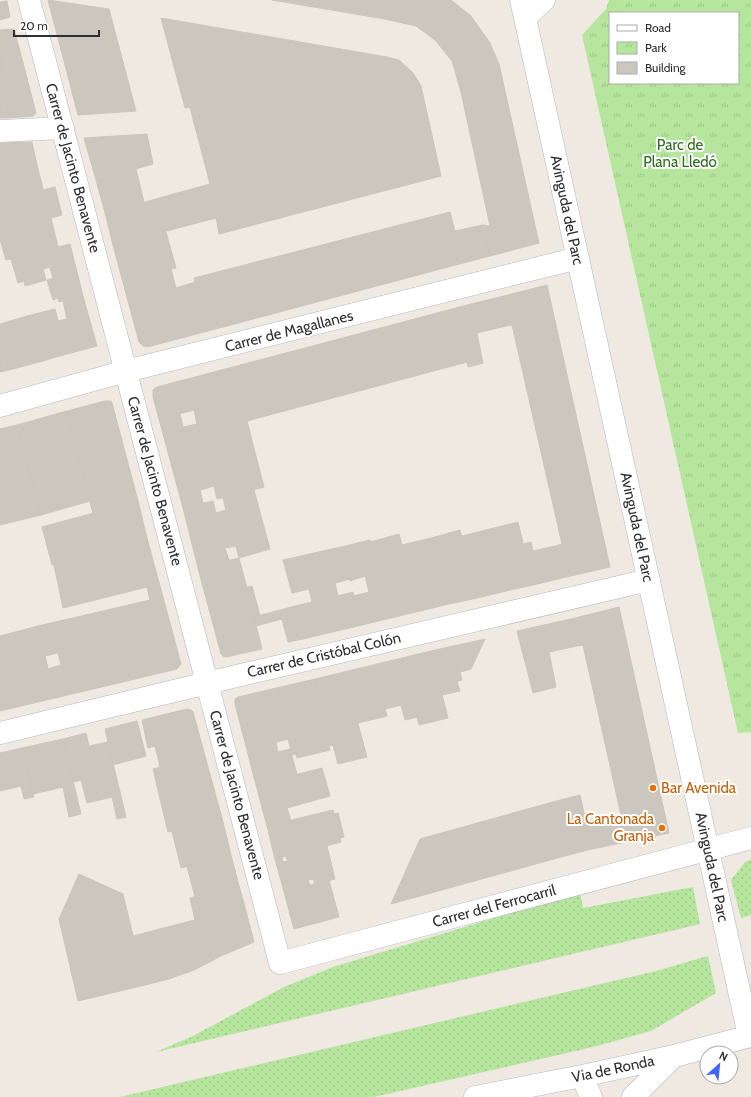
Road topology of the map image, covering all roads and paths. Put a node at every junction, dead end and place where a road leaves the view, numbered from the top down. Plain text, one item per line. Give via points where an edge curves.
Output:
1 (29, 0) edge
2 (544, 0) edge
3 (523, 9) edge
4 (63, 128) junction
5 (0, 131) edge
6 (578, 258) junction
7 (126, 371) junction
8 (0, 406) edge
9 (649, 580) junction
10 (207, 683) junction
11 (0, 733) edge
12 (751, 838) edge
13 (708, 850) junction
14 (280, 963) joint
15 (750, 1036) edge
16 (674, 1056) junction
17 (582, 1076) junction
18 (475, 1097) edge
19 (591, 1097) edge
20 (633, 1097) edge

1 - 4 street, Carrer de Jacinto Benavente
2 - 3 street, Avinguda del Parc
3 - 6 street, Avinguda del Parc
4 - 5 street
4 - 7 street, Carrer de Jacinto Benavente
6 - 7 street, Carrer de Magallanes
6 - 9 street, Avinguda del Parc
7 - 8 street, Carrer de Magallanes
7 - 10 street, Carrer de Jacinto Benavente
9 - 10 street, Carrer de Cristóbal Colón
9 - 13 street, Avinguda del Parc
10 - 11 street, Carrer de Cristóbal Colón
10 - 14 street, Carrer de Jacinto Benavente
12 - 13 street, Carrer del Ferrocarril
13 - 14 street, Carrer del Ferrocarril
13 - 15 street, Avinguda del Parc
15 - 16 street, Via de Ronda
16 - 17 street, Via de Ronda
16 - 20 street
17 - 18 street, Via de Ronda
17 - 19 street

